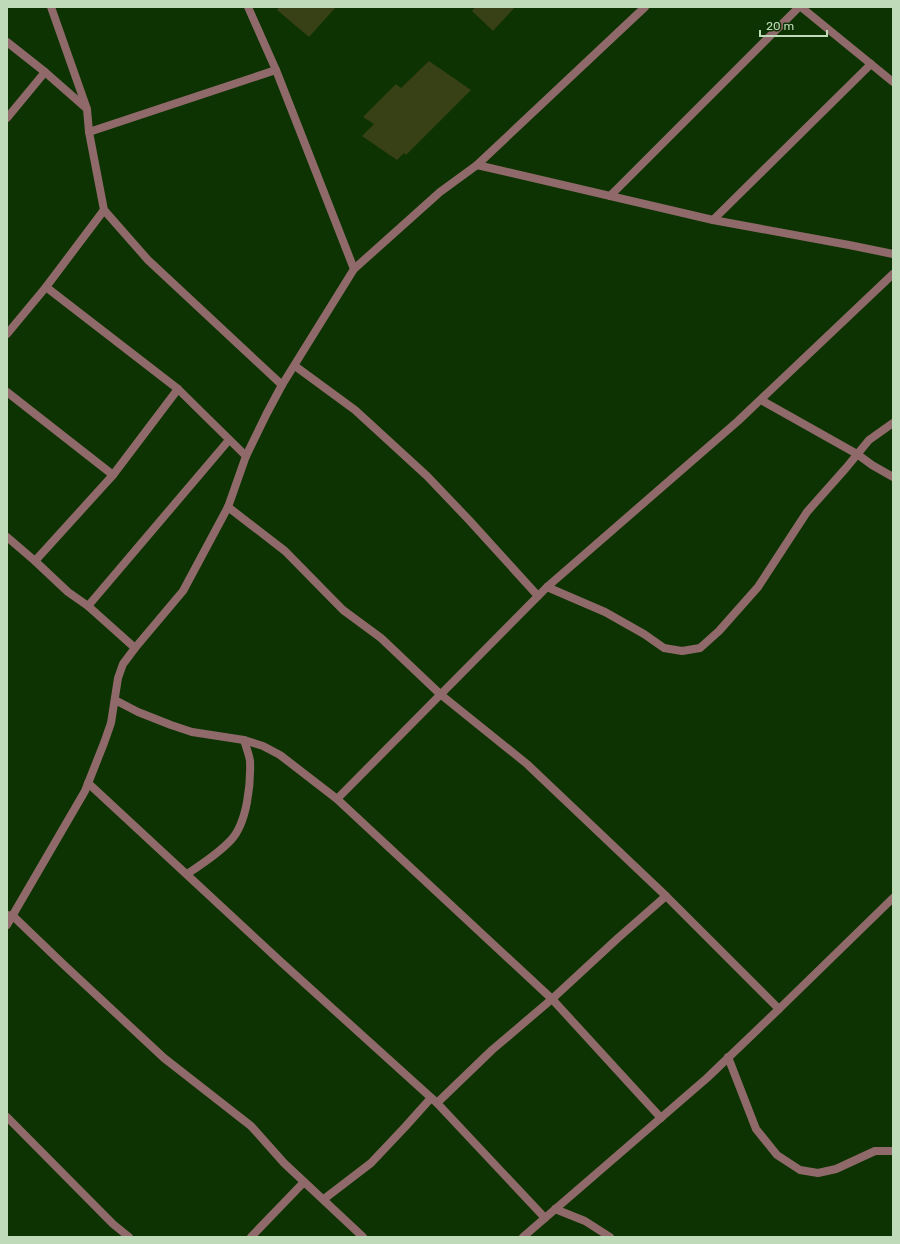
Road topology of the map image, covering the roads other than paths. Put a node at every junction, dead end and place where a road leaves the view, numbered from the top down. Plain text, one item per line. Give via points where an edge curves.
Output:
1 (51, 7) edge
2 (248, 7) edge
3 (645, 7) edge
4 (800, 7) edge
5 (7, 42) edge
6 (871, 64) junction
7 (276, 70) junction
8 (45, 72) junction
9 (893, 82) edge
10 (87, 109) junction
11 (7, 118) edge
12 (89, 132) junction
13 (477, 165) junction
14 (610, 196) junction
15 (104, 210) junction
16 (713, 220) junction
17 (893, 254) edge
18 (354, 269) junction
19 (893, 274) edge
20 (46, 286) junction
21 (7, 334) edge
22 (295, 366) junction
23 (282, 385) junction
24 (178, 390) junction
25 (7, 392) edge
26 (761, 400) junction
27 (893, 423) edge
28 (229, 440) junction
29 (857, 454) junction
30 (246, 456) junction
31 (113, 475) junction
32 (893, 477) edge
33 (228, 507) junction
34 (7, 537) edge
35 (35, 561) junction
36 (547, 587) junction
37 (538, 596) junction
38 (88, 606) junction
39 (135, 648) junction
40 (440, 694) junction
41 (115, 700) junction
42 (244, 740) junction
43 (88, 782) junction
44 (338, 799) junction
45 (187, 874) junction
46 (666, 896) junction
47 (893, 898) edge
48 (10, 916) edge
49 (7, 925) edge
50 (552, 999) junction
51 (779, 1009) junction
52 (728, 1057) junction
53 (434, 1100) junction
54 (7, 1117) edge
55 (661, 1118) junction
56 (893, 1151) edge
57 (304, 1182) junction
58 (324, 1199) junction
59 (555, 1209) junction
60 (545, 1218) junction
61 (129, 1237) edge
62 (251, 1237) edge
63 (363, 1237) edge
64 (522, 1237) edge
65 (610, 1237) edge

1 - 10 street
2 - 7 street
3 - 13 street
4 - 6 street
4 - 14 street
5 - 8 street
6 - 9 street
6 - 16 street
7 - 12 street
7 - 18 street
8 - 10 street
8 - 11 street
10 - 12 street
12 - 15 street
13 - 14 street
13 - 18 street via 440,192
14 - 16 street
15 - 20 street
15 - 23 street via 148,260
16 - 17 street
18 - 22 street
19 - 26 street
20 - 21 street
20 - 24 street
22 - 23 street
22 - 37 street via 355,410 427,476
23 - 30 street
24 - 28 street
24 - 31 street
25 - 31 street
26 - 29 street
26 - 36 street
27 - 29 street via 869,440
28 - 30 street
28 - 38 street
29 - 32 street
29 - 36 street via 807,512 758,587 719,631 700,648 682,651 664,648 605,612
30 - 33 street
31 - 35 street
33 - 39 street via 184,591
33 - 40 street via 284,551 343,610 382,638
34 - 35 street
35 - 38 street via 68,592
36 - 37 street
37 - 40 street
38 - 39 street
39 - 41 street via 123,664
40 - 44 street
40 - 46 street via 527,764
41 - 42 street via 185,730
41 - 43 street via 111,723
42 - 44 street via 280,755
42 - 45 street via 250,760 250,789 242,820 232,839 216,855
43 - 45 street
43 - 48 street
44 - 50 street
45 - 53 street
46 - 50 street
46 - 51 street
47 - 51 street
48 - 49 street
48 - 57 street via 164,1058 251,1126
50 - 53 street
50 - 55 street
51 - 52 street
52 - 55 street
52 - 56 street via 756,1128 777,1155 800,1170 818,1173 836,1170 875,1152
53 - 58 street via 371,1163
53 - 60 street
54 - 61 street
55 - 59 street
57 - 58 street
57 - 62 street
58 - 63 street
59 - 60 street
59 - 65 street via 585,1221
60 - 64 street

